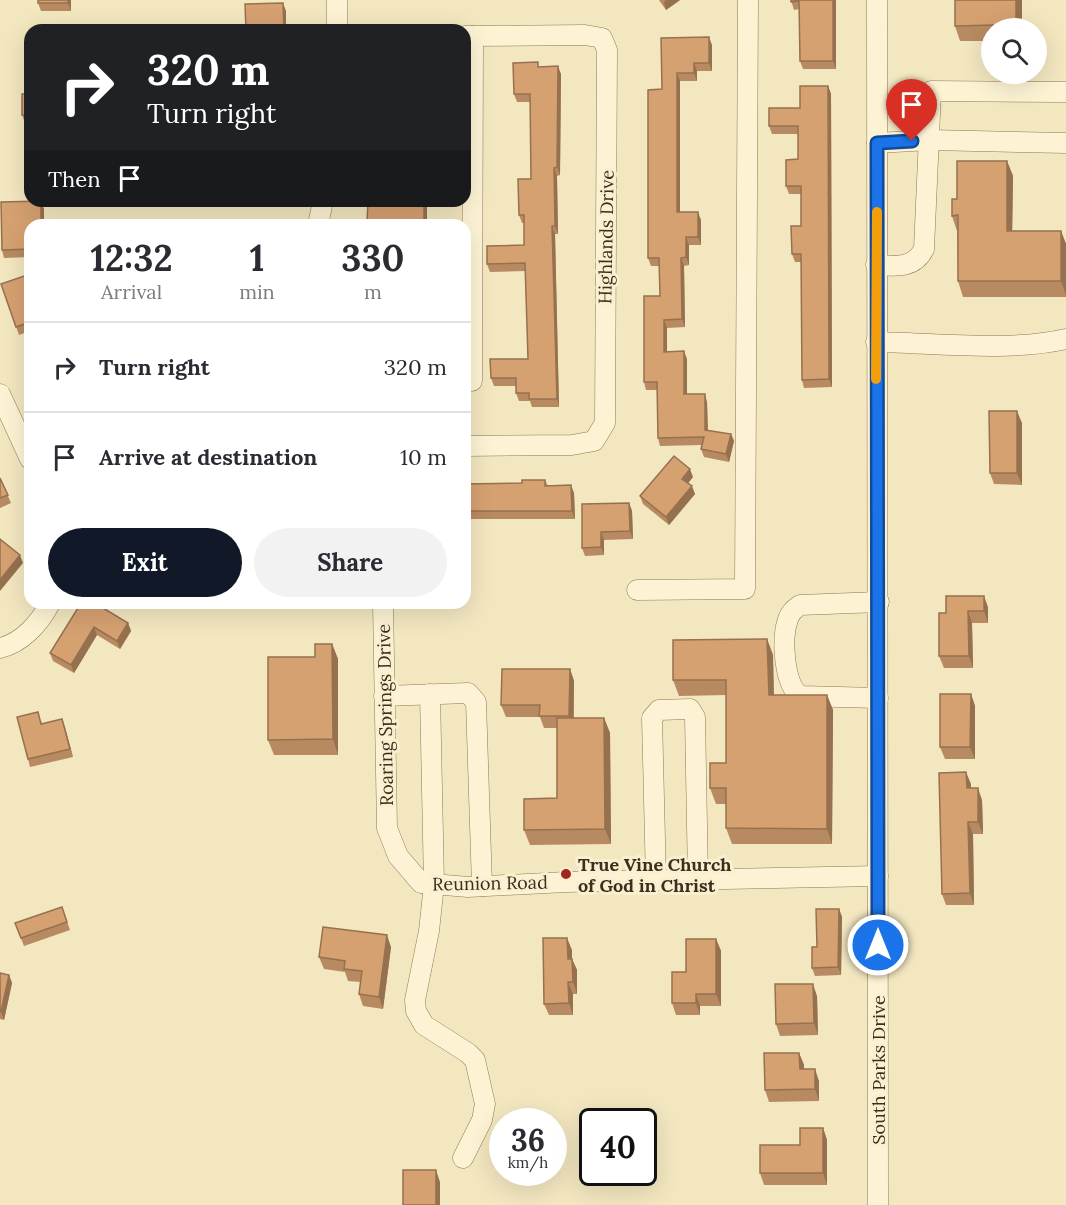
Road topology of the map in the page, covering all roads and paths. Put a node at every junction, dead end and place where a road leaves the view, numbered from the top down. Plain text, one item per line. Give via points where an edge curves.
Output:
1 (337, 0) edge
2 (748, 0) edge
3 (878, 0) edge
4 (337, 24) edge
5 (471, 36) edge
6 (1066, 92) edge
7 (930, 140) junction
8 (877, 143) junction
9 (1066, 143) edge
10 (876, 265) junction
11 (471, 266) edge
12 (1066, 339) edge
13 (876, 342) junction
14 (472, 381) dead end
15 (0, 394) edge
16 (24, 446) edge
17 (471, 446) edge
18 (637, 590) dead end
19 (879, 602) junction
20 (46, 609) edge
21 (383, 609) edge
22 (0, 648) edge
23 (430, 694) junction
24 (384, 696) junction
25 (878, 698) junction
26 (387, 828) joint
27 (878, 876) junction
28 (698, 879) junction
29 (656, 880) junction
30 (434, 884) junction
31 (482, 886) junction
32 (463, 1158) dead end
33 (878, 1205) edge

1 - 4 street
2 - 18 street via 745,589
3 - 8 street, South Parks Drive
5 - 17 street, Highlands Drive via 585,35 602,38 607,50 605,423 594,441 572,445
6 - 7 street via 931,91
7 - 8 street
7 - 9 street
7 - 10 street via 924,249 915,262 907,265
8 - 10 street, South Parks Drive
10 - 13 street, South Parks Drive
11 - 14 street
12 - 13 street via 976,345
13 - 19 street, South Parks Drive
15 - 16 street
19 - 25 street, South Parks Drive
19 - 25 street via 800,605 788,619 786,630 787,674 793,691 800,696
20 - 22 street via 35,626 10,646
21 - 24 street, Roaring Springs Drive
23 - 24 street
23 - 30 street
23 - 31 street via 468,693 476,702
24 - 26 street, Roaring Springs Drive
25 - 27 street, South Parks Drive
26 - 30 street, Reunion Road via 398,856 421,883
27 - 28 street, Reunion Road
27 - 33 street, South Parks Drive
28 - 29 street, Reunion Road
28 - 29 street via 695,717 690,709 659,710 652,718
29 - 31 street, Reunion Road
30 - 31 street, Reunion Road
30 - 32 street via 416,1011 424,1025 475,1060 485,1104 482,1120

